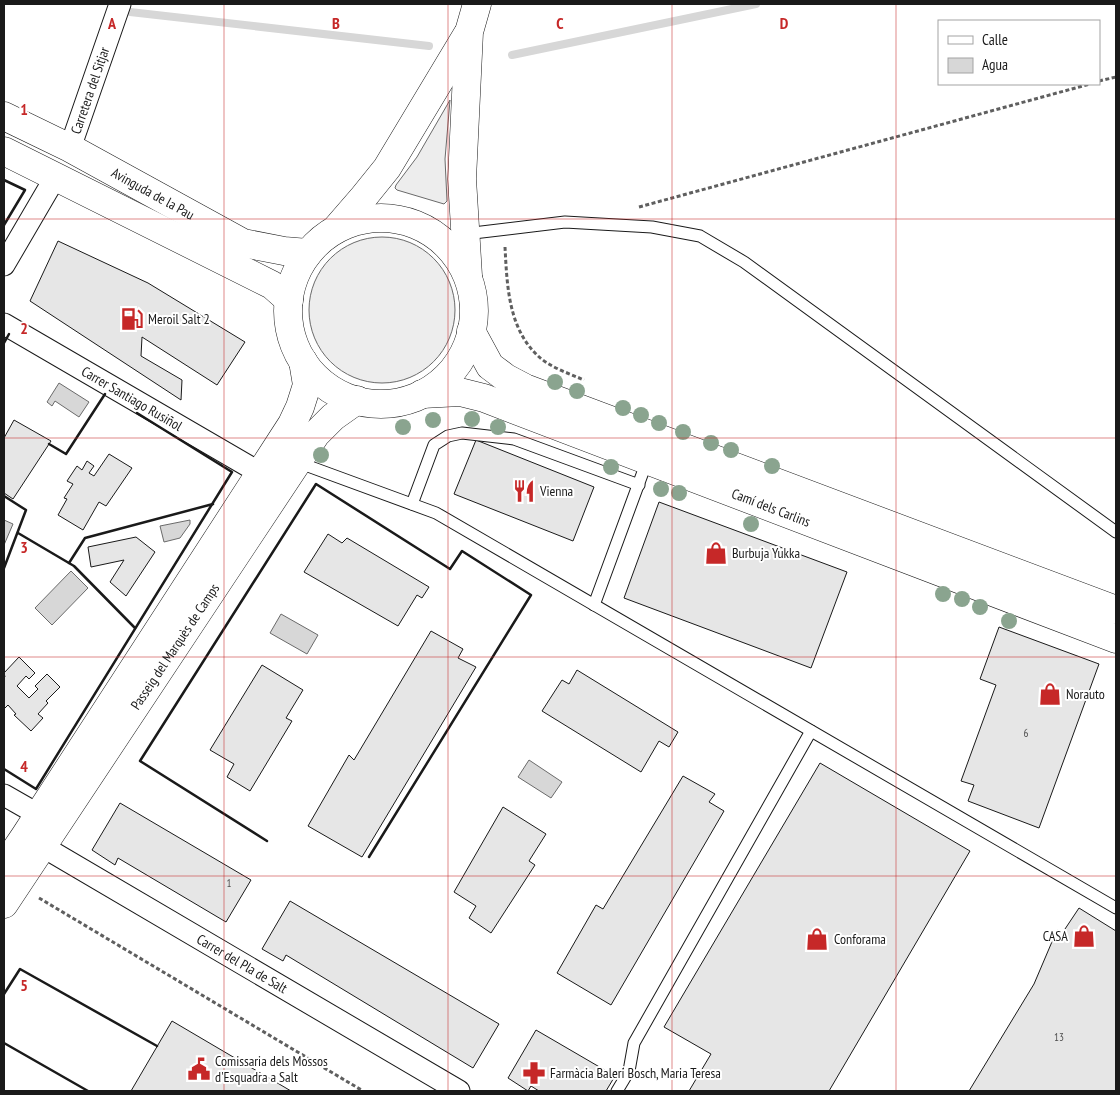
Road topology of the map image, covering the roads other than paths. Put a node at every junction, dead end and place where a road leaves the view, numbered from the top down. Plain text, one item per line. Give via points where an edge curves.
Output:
1 (120, 4) edge
2 (477, 4) edge
3 (469, 32) junction
4 (4, 116) edge
5 (70, 148) junction
6 (4, 151) edge
7 (56, 176) junction
8 (334, 231) junction
9 (465, 234) junction
10 (308, 253) junction
11 (4, 265) edge
12 (469, 282) junction
13 (289, 300) junction
14 (4, 324) edge
15 (471, 331) junction
16 (303, 362) junction
17 (422, 394) junction
18 (357, 400) junction
19 (297, 462) junction
20 (260, 472) junction
21 (643, 473) junction
22 (412, 504) junction
23 (1116, 532) edge
24 (594, 605) junction
25 (1116, 610) edge
26 (1116, 639) edge
27 (811, 731) junction
28 (4, 795) edge
29 (35, 832) junction
30 (7, 874) edge
31 (1116, 908) edge
32 (459, 1091) edge
33 (618, 1091) edge

1 - 5 street, Carretera del Sitjar
2 - 3 main road
3 - 8 main road via 387,168
3 - 9 main road via 462,179
4 - 5 main road, Avinguda de la Pau
5 - 10 main road, Avinguda de la Pau via 243,243
6 - 7 main road, Avinguda de la Pau
7 - 11 street
7 - 13 main road, Avinguda de la Pau via 272,286
8 - 10 main road
8 - 12 main road via 364,219 398,219 413,224 442,241 453,253
9 - 12 main road
9 - 23 lane via 565,222 652,227 700,236 744,262
10 - 13 main road via 296,272
12 - 15 main road via 474,306
13 - 16 main road via 290,330
14 - 20 street, Carrer Santiago Rusiñol
15 - 17 main road via 459,361 449,374
15 - 25 main road, Camí dels Carlins via 490,366 524,388
16 - 18 main road via 327,386
16 - 20 main road, Passeig del Marquès de Camps via 307,385 300,406
17 - 18 main road via 390,403
17 - 21 main road, Camí dels Carlins via 460,392 484,398
18 - 19 main road, Passeig del Marquès de Camps via 333,416
19 - 22 lane
19 - 29 main road, Passeig del Marquès de Camps via 264,514
20 - 29 main road, Passeig del Marquès de Camps
21 - 22 lane via 514,439 462,433 448,436 434,445
21 - 24 lane
21 - 26 main road, Camí dels Carlins
22 - 24 lane via 436,513
24 - 27 lane
27 - 31 lane
27 - 33 lane via 634,1044 629,1071
28 - 29 street, Carrer del Pla de Salt
29 - 30 main road, Passeig del Marquès de Camps
29 - 32 street, Carrer del Pla de Salt

